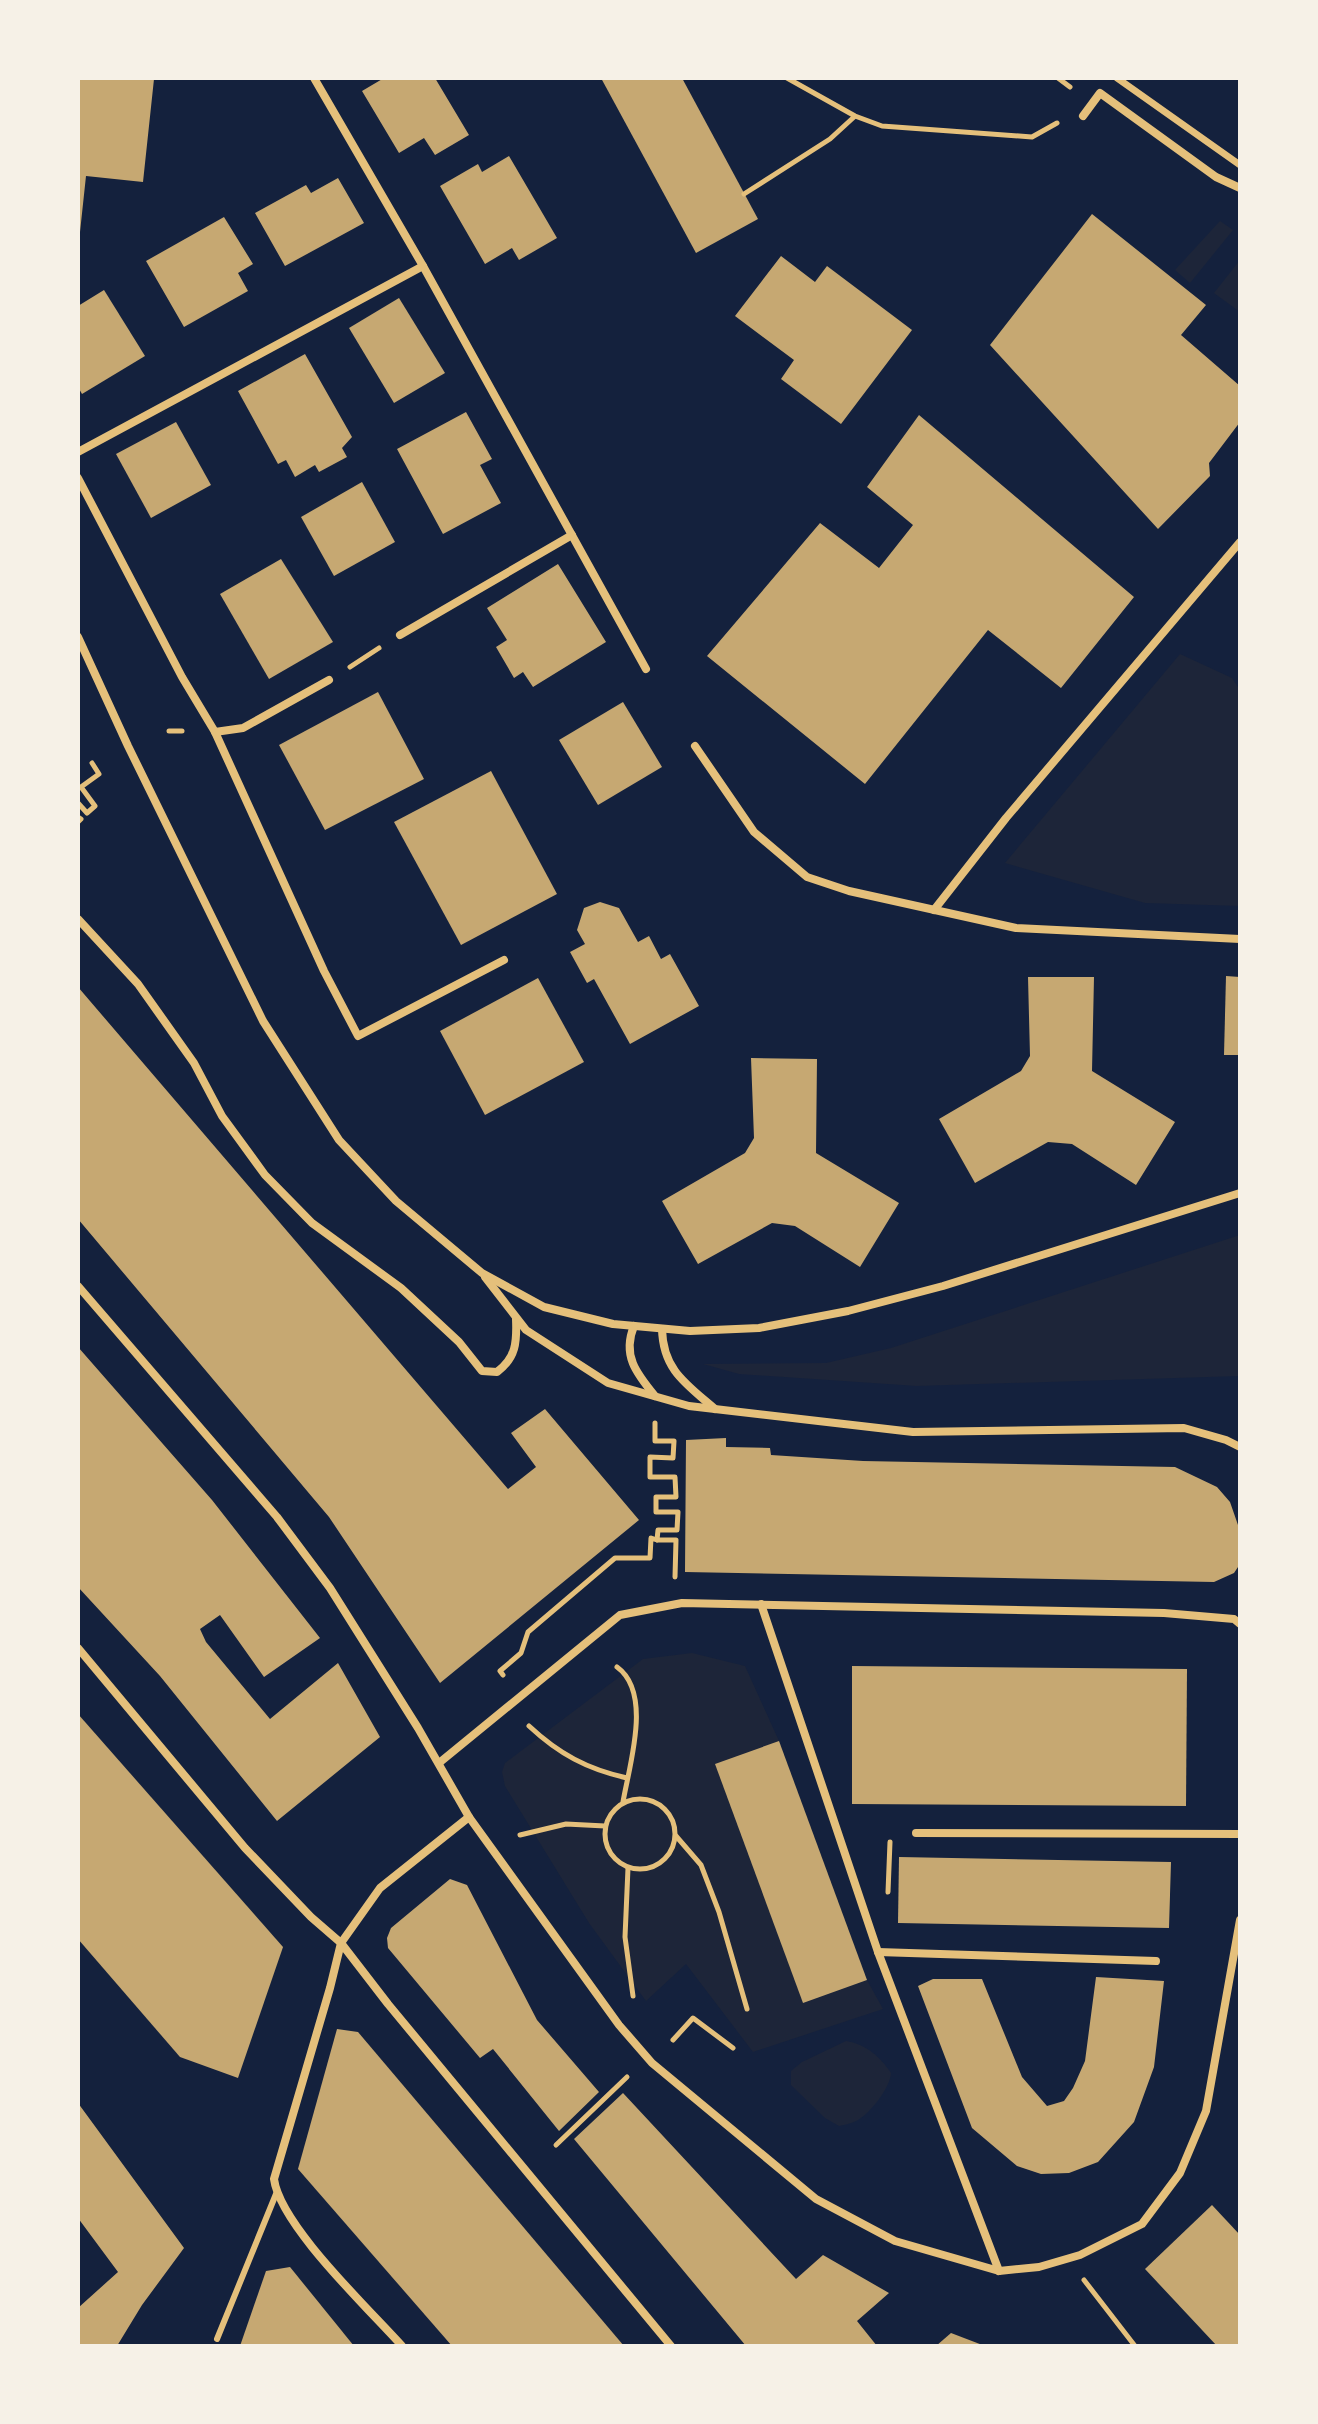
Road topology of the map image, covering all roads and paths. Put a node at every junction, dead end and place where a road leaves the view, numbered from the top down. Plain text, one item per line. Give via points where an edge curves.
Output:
1 (314, 78) edge
2 (787, 78) edge
3 (1117, 78) edge
4 (855, 116) junction
5 (1083, 116) dead end
6 (1062, 120) dead end
7 (1240, 165) edge
8 (1240, 188) edge
9 (744, 194) dead end
10 (423, 266) junction
11 (78, 452) edge
12 (78, 478) edge
13 (572, 535) junction
14 (1240, 542) edge
15 (400, 635) joint
16 (78, 637) edge
17 (646, 669) dead end
18 (329, 680) joint
19 (215, 732) junction
20 (695, 746) dead end
21 (92, 763) dead end
22 (78, 803) edge
23 (934, 910) junction
24 (78, 919) edge
25 (1240, 939) edge
26 (504, 960) dead end
27 (1240, 1193) edge
28 (482, 1273) junction
29 (78, 1286) edge
30 (516, 1318) junction
31 (634, 1326) junction
32 (662, 1329) junction
33 (656, 1396) junction
34 (716, 1409) junction
35 (655, 1417) dead end
36 (1240, 1447) edge
37 (657, 1540) junction
38 (675, 1578) dead end
39 (761, 1604) junction
40 (1238, 1620) edge
41 (78, 1648) edge
42 (617, 1667) dead end
43 (507, 1679) dead end
44 (529, 1726) dead end
45 (439, 1763) junction
46 (627, 1778) junction
47 (623, 1802) junction
48 (469, 1817) junction
49 (606, 1826) junction
50 (916, 1833) dead end
51 (1240, 1834) edge
52 (520, 1835) dead end
53 (676, 1836) junction
54 (890, 1836) dead end
55 (628, 1868) junction
56 (888, 1895) dead end
57 (1240, 1920) edge
58 (341, 1943) junction
59 (878, 1952) junction
60 (1156, 1961) dead end
61 (633, 1997) dead end
62 (747, 2009) dead end
63 (673, 2040) dead end
64 (733, 2048) dead end
65 (627, 2077) dead end
66 (556, 2145) dead end
67 (276, 2194) junction
68 (999, 2271) junction
69 (1084, 2279) dead end
70 (217, 2339) dead end
71 (402, 2346) edge
72 (671, 2346) edge
73 (1135, 2346) edge

1 - 10 street
2 - 4 path
3 - 7 street
4 - 6 path via 882,126 1032,137
4 - 9 path via 830,139
5 - 8 street via 1100,93 1216,177
10 - 11 street
10 - 13 street
12 - 19 street
13 - 15 street
13 - 17 street
14 - 23 street
15 - 18 path
16 - 28 street via 263,1021 339,1140 396,1201
18 - 19 street via 243,728
19 - 26 street via 358,1036
20 - 23 street via 754,832 807,877
21 - 22 path via 99,774 81,787 95,806 87,813
23 - 25 street via 1016,928
24 - 30 street via 138,984 265,1175 312,1223 401,1288 482,1371 497,1372 510,1363 517,1341
27 - 32 street via 848,1311 759,1328
28 - 30 street
28 - 31 street via 544,1307
29 - 45 street via 307,1555
30 - 33 street via 526,1330 608,1383
31 - 32 street
31 - 33 street via 629,1359
32 - 34 street via 663,1349 680,1379
33 - 34 street
34 - 36 street via 913,1432 1184,1428
35 - 37 path via 655,1441 674,1441 673,1458 650,1457 650,1477 675,1477 676,1487 676,1497 656,1497 656,1512 678,1512 677,1530 658,1530
37 - 38 path via 676,1540
37 - 43 path via 651,1538 650,1558 615,1558 528,1632 521,1653 500,1671
39 - 40 street via 1132,1612
39 - 45 street via 682,1603 620,1615
39 - 59 street
41 - 58 street via 245,1848
42 - 46 path via 625,1673 637,1706
44 - 46 path via 553,1748 603,1773
45 - 48 street
46 - 47 path
47 - 49 path
47 - 53 path via 647,1799 658,1804 673,1821
48 - 58 street via 380,1888
48 - 68 street via 652,2063 816,2199 895,2241
49 - 52 path via 566,1824
49 - 55 path via 610,1854
50 - 51 street
53 - 55 path via 662,1863
53 - 62 path via 701,1865
54 - 56 path
55 - 61 path via 625,1937
57 - 68 street via 1206,2111 1180,2173 1142,2224 1080,2255
58 - 67 street via 274,2179
58 - 72 street
59 - 60 street
59 - 68 street
63 - 64 path via 693,2018
65 - 66 path
67 - 70 lane
67 - 71 street via 292,2224
69 - 73 path

